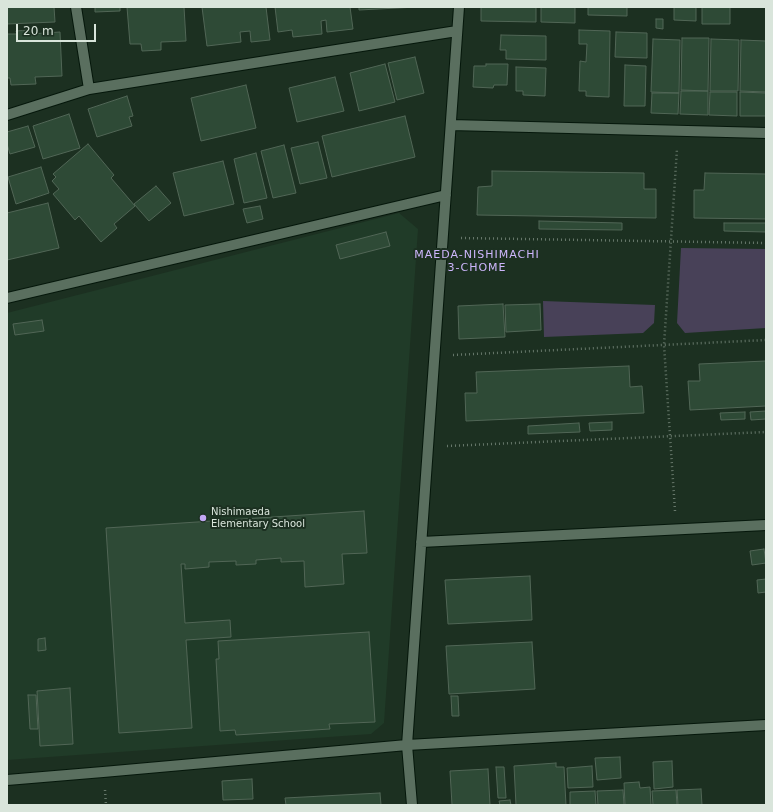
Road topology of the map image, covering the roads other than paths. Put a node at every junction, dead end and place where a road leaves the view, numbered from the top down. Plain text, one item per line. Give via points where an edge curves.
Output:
1 (76, 7) edge
2 (459, 7) edge
3 (458, 31) junction
4 (89, 89) junction
5 (7, 115) edge
6 (451, 125) junction
7 (766, 133) edge
8 (446, 195) junction
9 (7, 298) edge
10 (766, 525) edge
11 (421, 542) junction
12 (766, 725) edge
13 (407, 745) junction
14 (7, 780) edge
15 (412, 805) edge

1 - 4 street
2 - 3 street
3 - 4 street
3 - 6 street
4 - 5 street
6 - 7 street
6 - 8 street
8 - 9 street
8 - 11 street
10 - 11 street
11 - 13 street
12 - 13 street
13 - 14 street
13 - 15 street

